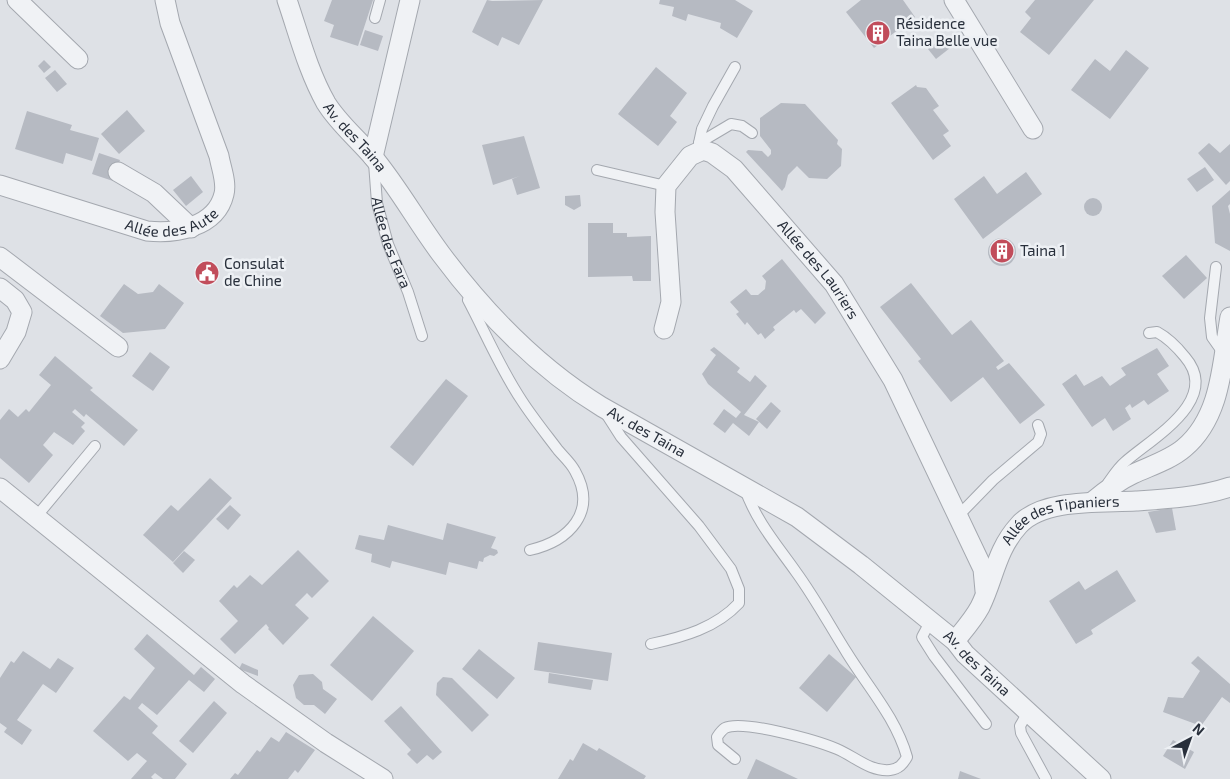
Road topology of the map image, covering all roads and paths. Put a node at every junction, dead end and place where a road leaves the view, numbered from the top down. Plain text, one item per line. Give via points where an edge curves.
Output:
1 (18, 0) edge
2 (165, 0) edge
3 (287, 0) edge
4 (380, 0) edge
5 (410, 0) edge
6 (954, 0) edge
7 (375, 18) dead end
8 (78, 59) dead end
9 (734, 67) dead end
10 (1033, 129) dead end
11 (752, 133) dead end
12 (701, 147) junction
13 (373, 157) junction
14 (597, 170) dead end
15 (118, 172) dead end
16 (0, 185) edge
17 (666, 186) junction
18 (190, 228) junction
19 (0, 257) edge
20 (1216, 267) dead end
21 (0, 288) edge
22 (473, 292) junction
23 (1230, 317) edge
24 (664, 329) dead end
25 (1149, 333) dead end
26 (422, 336) dead end
27 (118, 348) dead end
28 (1224, 354) junction
29 (0, 359) edge
30 (602, 407) junction
31 (1038, 425) dead end
32 (95, 446) dead end
33 (1230, 487) edge
34 (0, 488) edge
35 (744, 488) junction
36 (1092, 502) junction
37 (958, 516) junction
38 (36, 517) junction
39 (530, 550) dead end
40 (985, 591) junction
41 (930, 622) junction
42 (955, 642) junction
43 (651, 644) dead end
44 (1028, 712) junction
45 (986, 724) dead end
46 (736, 759) dead end
47 (374, 777) edge
48 (1046, 779) edge
49 (1101, 779) edge

1 - 8 street
2 - 18 street, Allée des Aute via 224,177 224,194 219,205 212,214
3 - 13 street, Av. des Taina via 303,50 327,103 348,132
4 - 7 lane
5 - 13 street, Allée des Fara
6 - 10 street
9 - 12 lane via 702,129
11 - 12 lane via 731,124
12 - 17 street
12 - 37 street, Allée des Lauriers via 734,169 807,241 893,380
13 - 22 street, Av. des Taina via 441,255
13 - 26 lane, Allée des Fara via 377,203 388,244
14 - 17 lane
15 - 18 street via 154,193
16 - 18 street, Allée des Aute via 147,231 166,233
17 - 24 street via 664,212 671,302
19 - 27 street
20 - 28 lane via 1210,318 1212,337
21 - 29 street via 15,300 22,312 16,332
22 - 30 street, Av. des Taina via 523,348 581,395
22 - 39 lane via 468,300 522,400 575,471 582,491 583,509 575,526 548,546
23 - 28 street
25 - 36 lane via 1167,337 1192,365 1196,377 1193,393 1176,420 1123,463
28 - 36 street via 1213,408 1184,448 1118,482
30 - 35 street, Av. des Taina
30 - 43 lane via 621,437 699,526 730,569 740,589 739,603 729,614 688,634
31 - 37 lane via 1041,434 1038,442
32 - 38 lane
33 - 36 street, Allée des Tipaniers via 1151,500
34 - 38 street
35 - 41 street, Av. des Taina via 810,526
35 - 46 lane via 752,511 822,610 891,719 908,757 902,766 890,770 872,768 837,749 802,737 743,725 725,728 717,737 718,745
36 - 40 street, Allée des Tipaniers via 1058,506 1028,516 1001,551
37 - 40 street, Allée des Lauriers via 983,569
38 - 47 street via 243,684
40 - 42 street, Allée des Tipaniers via 980,607
41 - 42 street, Av. des Taina
41 - 45 lane via 922,637
42 - 44 street, Av. des Taina
44 - 48 lane via 1020,726 1021,733
44 - 49 street, Av. des Taina

